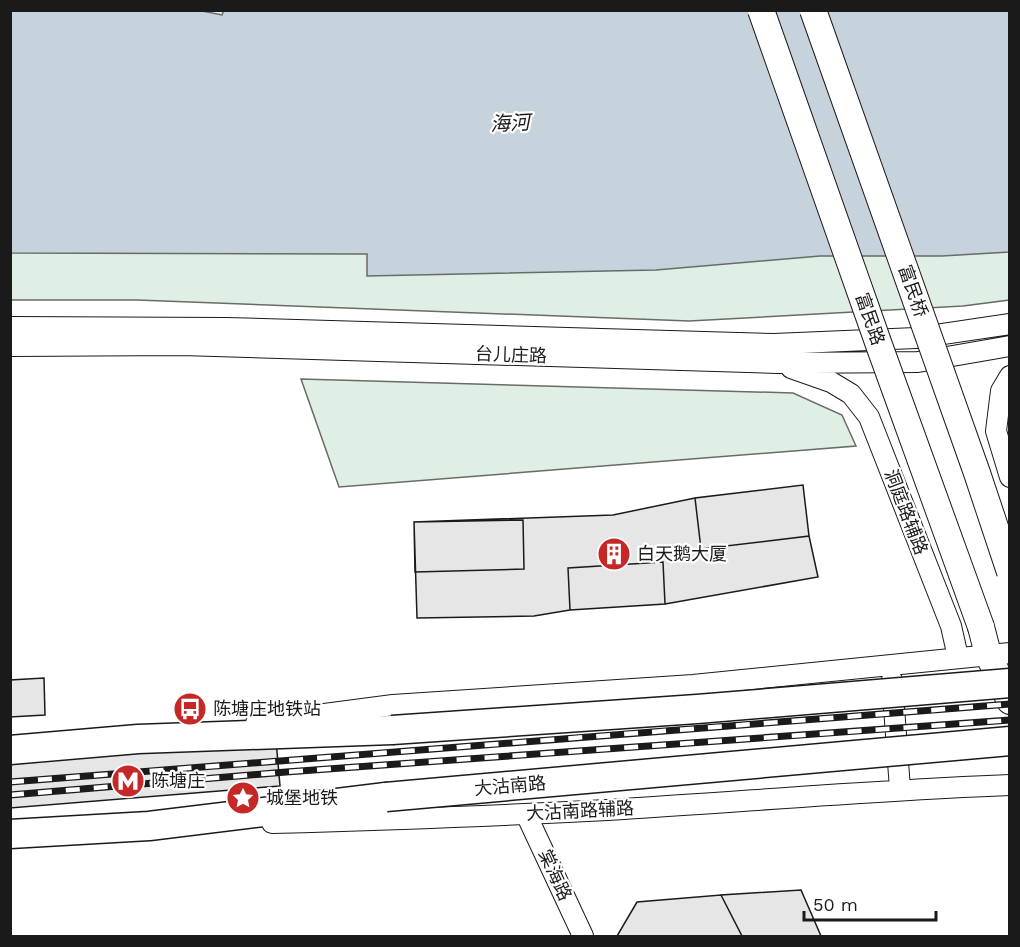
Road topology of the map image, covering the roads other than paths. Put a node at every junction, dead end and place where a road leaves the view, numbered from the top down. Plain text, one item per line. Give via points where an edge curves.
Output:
1 (761, 10) edge
2 (813, 10) edge
3 (1010, 324) edge
4 (10, 327) edge
5 (10, 346) edge
6 (1010, 346) edge
7 (777, 363) junction
8 (1010, 376) edge
9 (1010, 477) edge
10 (1010, 572) edge
11 (998, 653) edge
12 (958, 657) junction
13 (890, 665) junction
14 (1010, 683) edge
15 (1010, 701) edge
16 (138, 739) junction
17 (1010, 741) edge
18 (10, 750) edge
19 (1010, 785) edge
20 (900, 789) junction
21 (526, 814) junction
22 (149, 826) junction
23 (10, 834) edge
24 (583, 936) edge

1 - 11 main road, 富民路, bridge via 981,627
2 - 10 main road, 富民桥, bridge
3 - 4 street, 台儿庄路 via 916,338 774,344 226,328
5 - 7 street, 台儿庄路 via 182,345
6 - 7 street, 台儿庄路 via 918,362
7 - 12 street, 洞庭路辅路 via 831,382 850,394 869,417 951,626
8 - 9 street via 1001,391 996,431
11 - 12 street
11 - 15 main road, 富民路
12 - 13 street
13 - 16 street via 693,685 393,705
13 - 20 street
14 - 16 highway, bridge via 392,730
16 - 18 highway
17 - 22 highway, 大沽南路, bridge via 386,797
19 - 20 street, 大沽南路辅路
20 - 21 street, 大沽南路辅路
21 - 22 street, 大沽南路辅路
21 - 24 street, 棠海路
22 - 23 highway, 大沽南路

